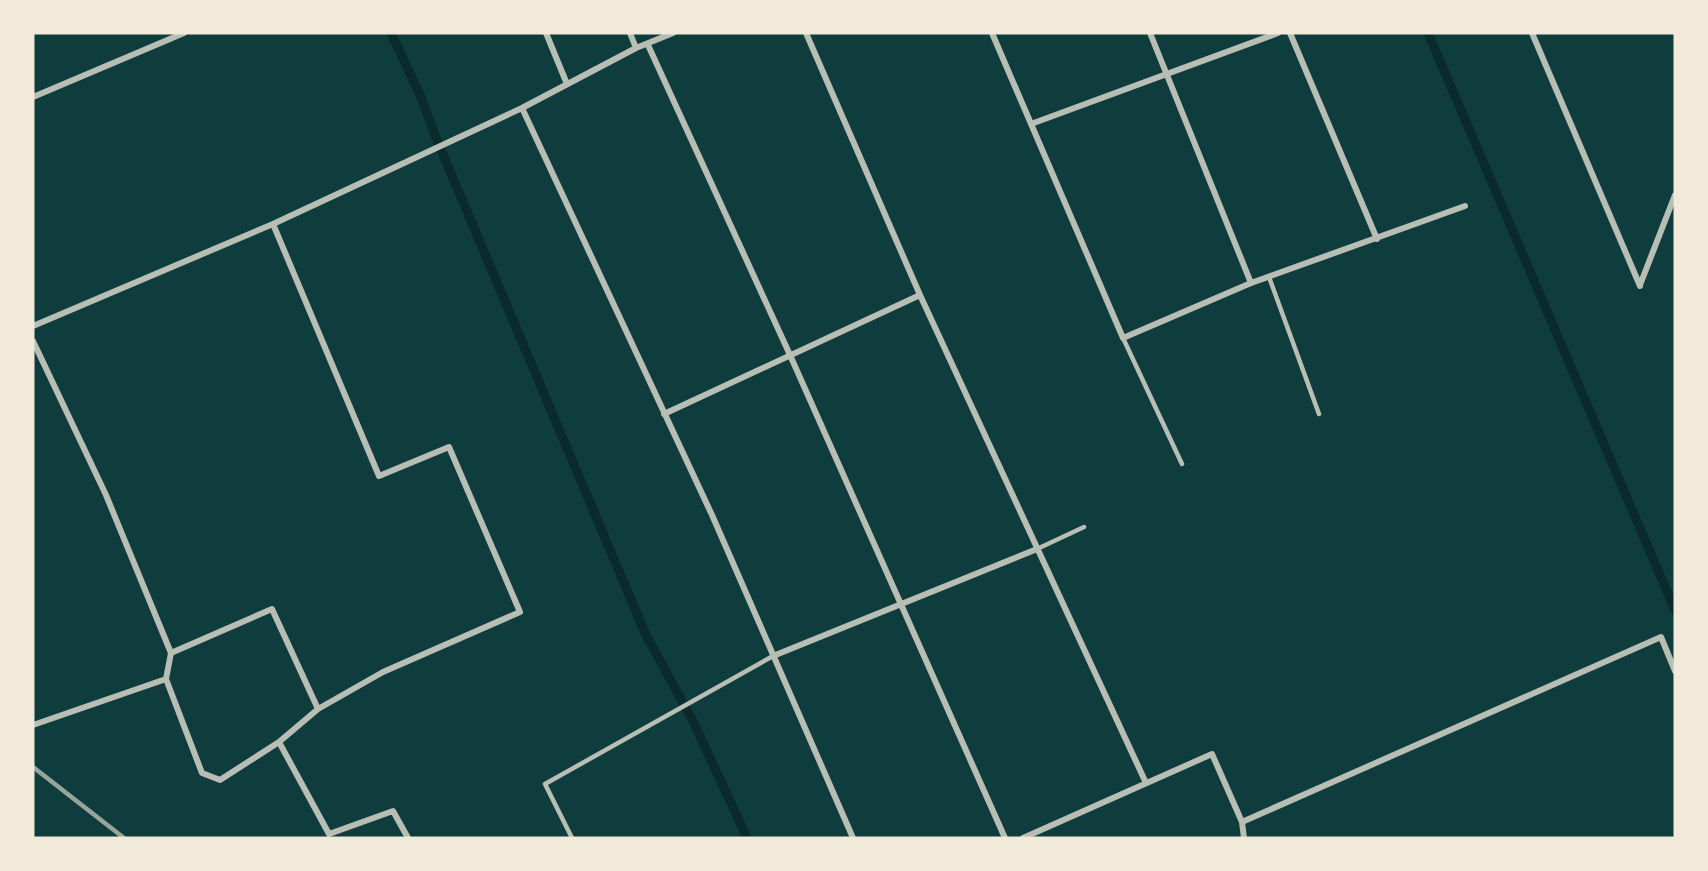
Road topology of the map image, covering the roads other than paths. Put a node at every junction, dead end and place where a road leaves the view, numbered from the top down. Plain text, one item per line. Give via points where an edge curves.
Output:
1 (184, 33) edge
2 (546, 33) edge
3 (630, 33) edge
4 (673, 33) edge
5 (806, 33) edge
6 (992, 33) edge
7 (1150, 33) edge
8 (1278, 33) edge
9 (1290, 33) edge
10 (1532, 33) edge
11 (648, 45) junction
12 (636, 48) junction
13 (1167, 75) junction
14 (567, 84) junction
15 (33, 97) edge
16 (522, 108) junction
17 (1030, 124) junction
18 (1675, 195) edge
19 (1465, 206) dead end
20 (273, 224) junction
21 (1377, 239) junction
22 (1269, 277) junction
23 (1251, 283) junction
24 (920, 295) junction
25 (33, 326) edge
26 (1123, 338) junction
27 (33, 341) edge
28 (790, 355) junction
29 (664, 414) junction
30 (1319, 414) dead end
31 (1182, 464) dead end
32 (1084, 527) dead end
33 (1037, 549) junction
34 (900, 603) junction
35 (171, 653) junction
36 (773, 656) junction
37 (1675, 671) edge
38 (166, 679) junction
39 (318, 709) junction
40 (33, 725) edge
41 (279, 742) junction
42 (1146, 783) junction
43 (1242, 822) junction
44 (408, 838) edge
45 (572, 838) edge
46 (853, 838) edge
47 (1005, 838) edge
48 (1023, 838) edge
49 (1244, 838) edge

1 - 15 street
2 - 14 street
3 - 12 street
4 - 11 street
5 - 24 street
6 - 17 street
7 - 13 street
8 - 13 street
9 - 21 street
10 - 18 street via 1640,286
11 - 12 street
11 - 28 street
12 - 14 street
13 - 17 street
13 - 23 street
14 - 16 street
16 - 20 street
16 - 29 street
17 - 26 street
19 - 21 street
20 - 25 street
20 - 39 street via 379,476 449,447 520,612 383,672
21 - 22 street
22 - 23 street
22 - 30 lane
23 - 26 street
24 - 28 street
24 - 33 street
26 - 31 lane
27 - 35 street via 106,495
28 - 29 street
28 - 34 street
29 - 36 street
32 - 33 lane
33 - 34 street
33 - 42 street
34 - 36 street
34 - 47 street
35 - 38 street
35 - 39 street via 272,609
36 - 45 lane via 545,784
36 - 46 street
37 - 43 street via 1661,637
38 - 40 street
38 - 41 street via 202,773 220,780
39 - 41 street
41 - 44 street via 329,834 393,811
42 - 43 street via 1212,754
42 - 48 street
43 - 49 street

